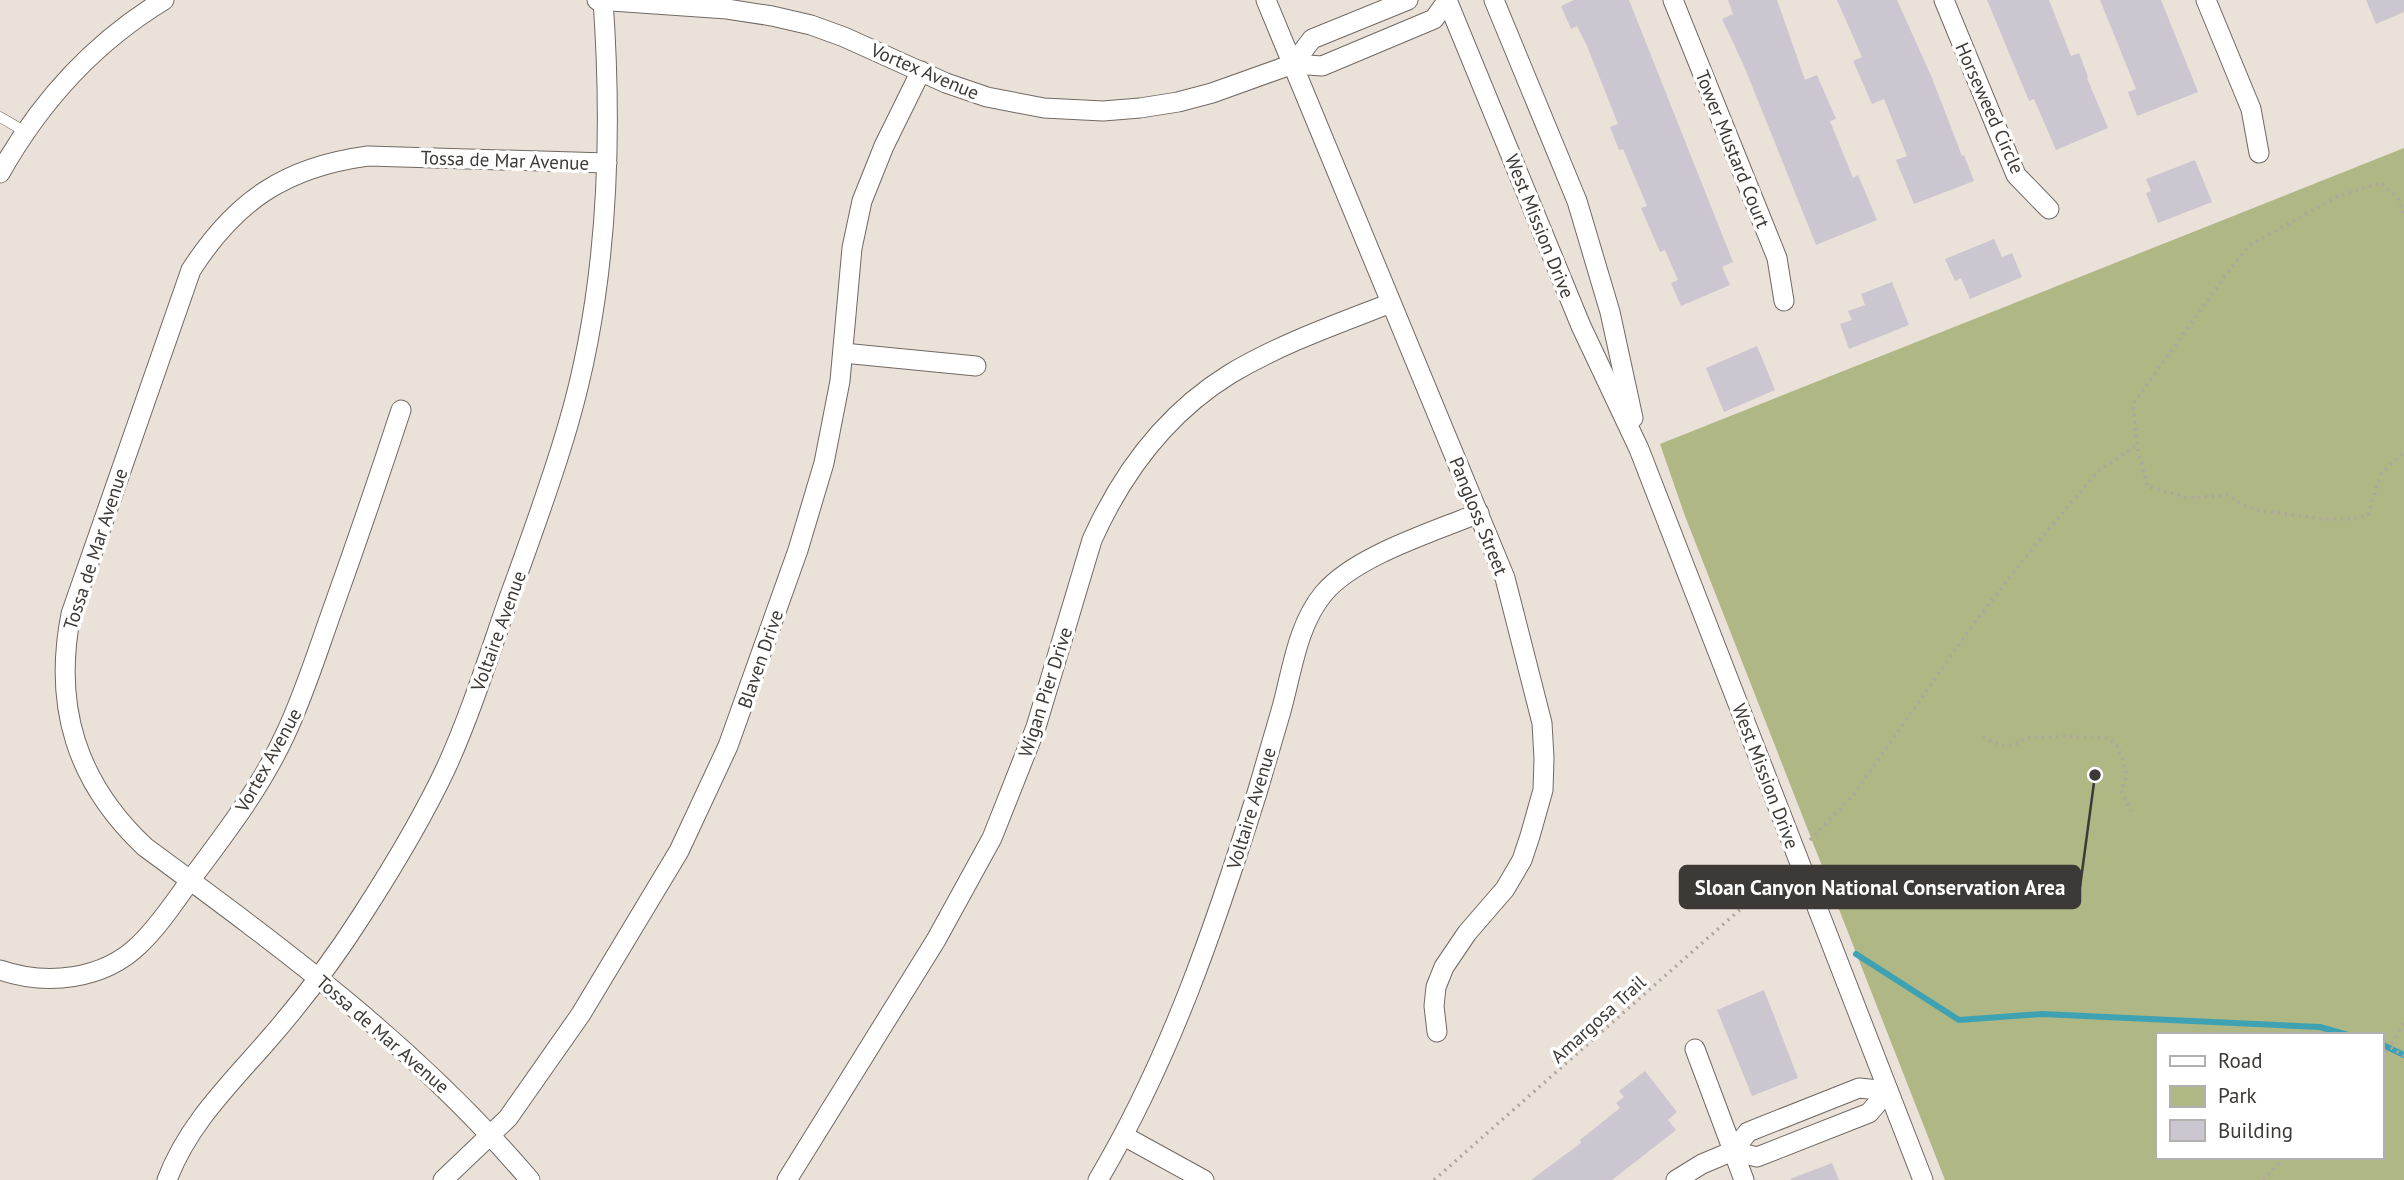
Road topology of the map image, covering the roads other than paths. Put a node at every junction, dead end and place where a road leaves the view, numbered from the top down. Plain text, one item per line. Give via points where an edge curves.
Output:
1 (164, 0) edge
2 (597, 0) edge
3 (603, 0) edge
4 (1266, 0) edge
5 (1408, 0) edge
6 (1447, 0) edge
7 (1494, 0) edge
8 (1672, 0) edge
9 (1944, 0) edge
10 (2206, 0) edge
11 (1293, 64) junction
12 (921, 71) junction
13 (0, 117) edge
14 (24, 131) junction
15 (2259, 153) dead end
16 (607, 163) junction
17 (0, 173) edge
18 (2049, 209) dead end
19 (1784, 301) dead end
20 (1391, 303) junction
21 (843, 353) junction
22 (976, 366) dead end
23 (401, 410) dead end
24 (1639, 450) junction
25 (1479, 513) junction
26 (190, 880) junction
27 (0, 971) edge
28 (319, 978) junction
29 (1437, 1032) dead end
30 (1695, 1049) dead end
31 (1888, 1091) junction
32 (491, 1136) junction
33 (1124, 1136) junction
34 (1733, 1151) junction
35 (167, 1180) edge
36 (443, 1180) edge
37 (530, 1180) edge
38 (786, 1180) edge
39 (1098, 1180) edge
40 (1204, 1180) edge
41 (1676, 1180) edge
42 (1744, 1180) edge
43 (1923, 1180) edge

1 - 14 street via 96,50
2 - 3 street, Vortex Avenue
3 - 12 street, Vortex Avenue via 772,16 844,37
3 - 16 street, Voltaire Avenue
4 - 11 street, Pangloss Street
5 - 11 street via 1312,39
6 - 11 street, Vortex Avenue via 1434,19 1322,66
6 - 24 street, West Mission Drive via 1581,326
7 - 24 street, West Mission Drive via 1577,201 1610,312
8 - 19 street, Tower Mustard Court via 1777,258
9 - 18 street, Horseweed Circle via 2016,175
10 - 15 street via 2251,109
11 - 12 street, Vortex Avenue via 1178,102 1103,111 1044,108 997,99
11 - 20 street, Pangloss Street
12 - 21 street, Blaven Drive via 879,155 862,201 852,248
13 - 14 lane
14 - 17 street
16 - 26 street, Tossa de Mar Avenue via 344,159 292,175 250,200 227,221 191,270 71,614 64,668 70,720 99,792 127,830
16 - 28 street, Voltaire Avenue via 592,321 581,374 557,462 494,642 428,804
20 - 25 street, Pangloss Street
20 - 38 street, Wigan Pier Drive via 1281,348 1229,375 1165,426 1117,489 1092,540 1036,727 992,838 936,940
21 - 22 street
21 - 32 street, Blaven Drive via 813,499 728,746 679,851 594,992 524,1096
23 - 26 street, Vortex Avenue via 285,737 231,826
24 - 31 street, West Mission Drive
25 - 29 street, Pangloss Street via 1505,578 1542,723 1543,790 1522,860 1505,889 1454,951 1436,987
25 - 33 street, Voltaire Avenue via 1361,563 1339,576 1311,611 1223,897 1171,1036
26 - 27 street, Vortex Avenue via 139,946 119,960 62,978
26 - 28 street, Tossa de Mar Avenue
28 - 32 street, Tossa de Mar Avenue via 408,1052
28 - 35 street, Voltaire Avenue via 200,1118
30 - 34 street
31 - 34 street via 1859,1088 1748,1132
31 - 43 street, West Mission Drive
32 - 36 street, Blaven Drive
32 - 37 street, Tossa de Mar Avenue
33 - 39 street, Voltaire Avenue
33 - 40 street
34 - 41 street
34 - 42 street

